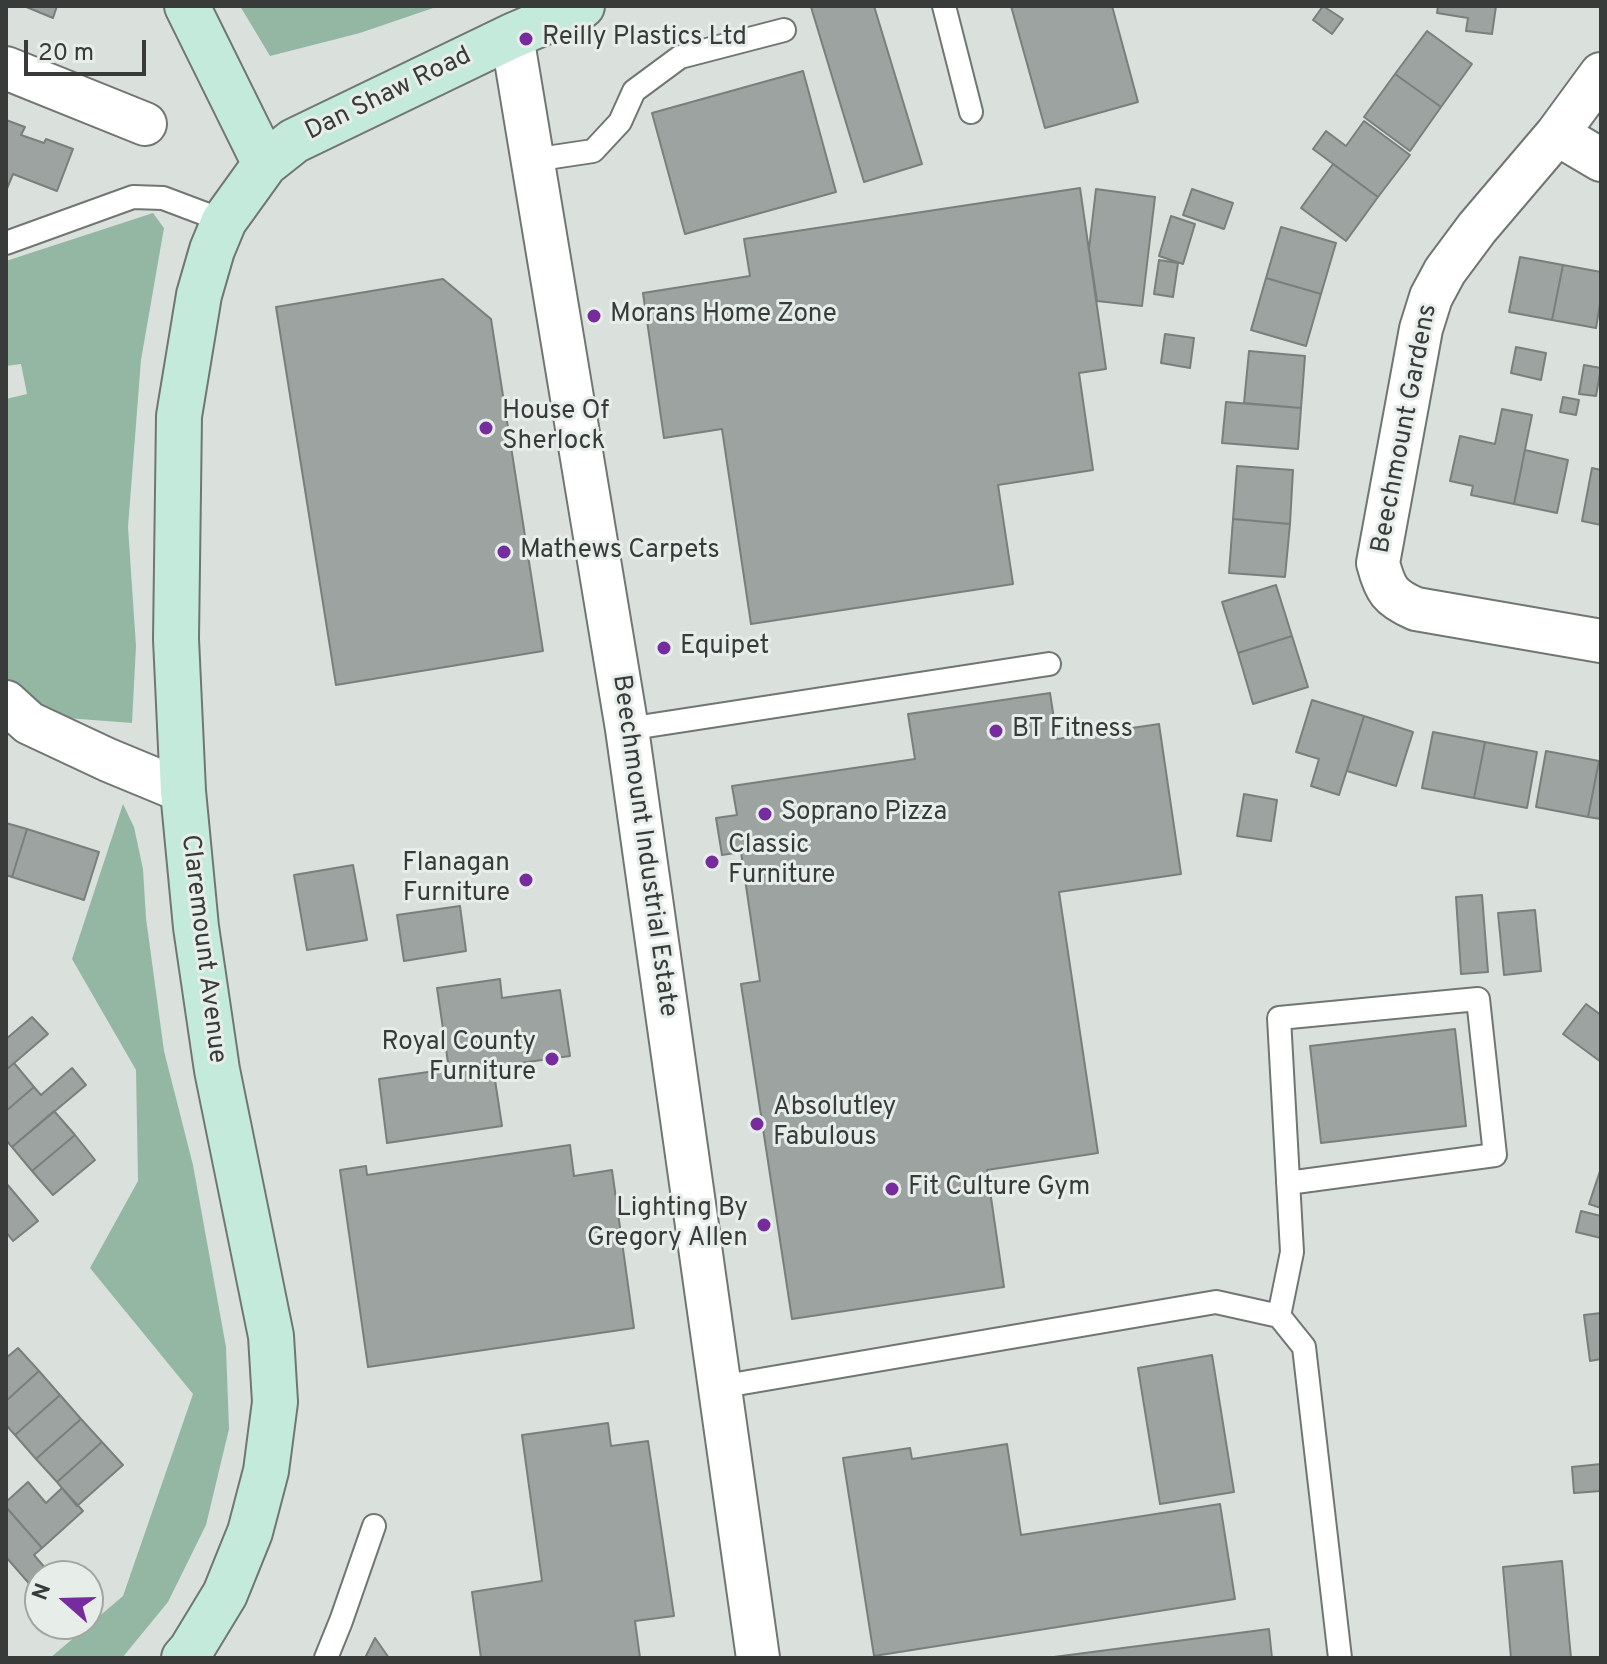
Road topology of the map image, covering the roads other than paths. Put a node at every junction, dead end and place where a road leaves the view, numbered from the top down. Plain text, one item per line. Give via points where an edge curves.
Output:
1 (187, 6) edge
2 (582, 6) edge
3 (944, 6) edge
4 (784, 30) dead end
5 (512, 36) junction
6 (6, 68) edge
7 (1601, 74) edge
8 (971, 112) dead end
9 (145, 124) dead end
10 (1557, 134) junction
11 (533, 160) junction
12 (1601, 160) edge
13 (265, 164) junction
14 (224, 221) junction
15 (6, 243) edge
16 (1601, 641) edge
17 (1049, 664) dead end
18 (6, 702) edge
19 (627, 729) junction
20 (183, 791) junction
21 (1288, 1183) junction
22 (1279, 1316) junction
23 (719, 1387) junction
24 (374, 1526) dead end
25 (184, 1658) edge
26 (326, 1658) edge
27 (758, 1658) edge
28 (1340, 1658) edge

1 - 13 street
2 - 5 street, Dan Shaw Road
3 - 8 lane
4 - 11 lane via 680,57 634,91 620,122 593,151
5 - 11 street, Beechmount Industrial Estate
5 - 13 street, Dan Shaw Road via 294,141
6 - 9 street
7 - 10 street, Beechmount Gardens
10 - 12 street
10 - 16 street, Beechmount Gardens via 1477,228 1431,297 1378,563 1384,587 1416,609
11 - 19 street, Beechmount Industrial Estate
13 - 14 street, Dan Shaw Road
14 - 15 lane via 163,198 133,197
14 - 20 street, Claremount Avenue via 199,295 179,416 176,639
17 - 19 lane
18 - 20 street via 29,723
19 - 23 street, Beechmount Industrial Estate
20 - 25 street, Claremount Avenue via 215,1056 271,1336 275,1402 266,1471 250,1532 225,1594
21 - 21 lane via 1279,1018 1478,999 1495,1155
21 - 22 lane via 1292,1252
22 - 23 lane via 1216,1302
22 - 28 lane via 1304,1347
23 - 27 street, Beechmount Industrial Estate
24 - 26 lane

